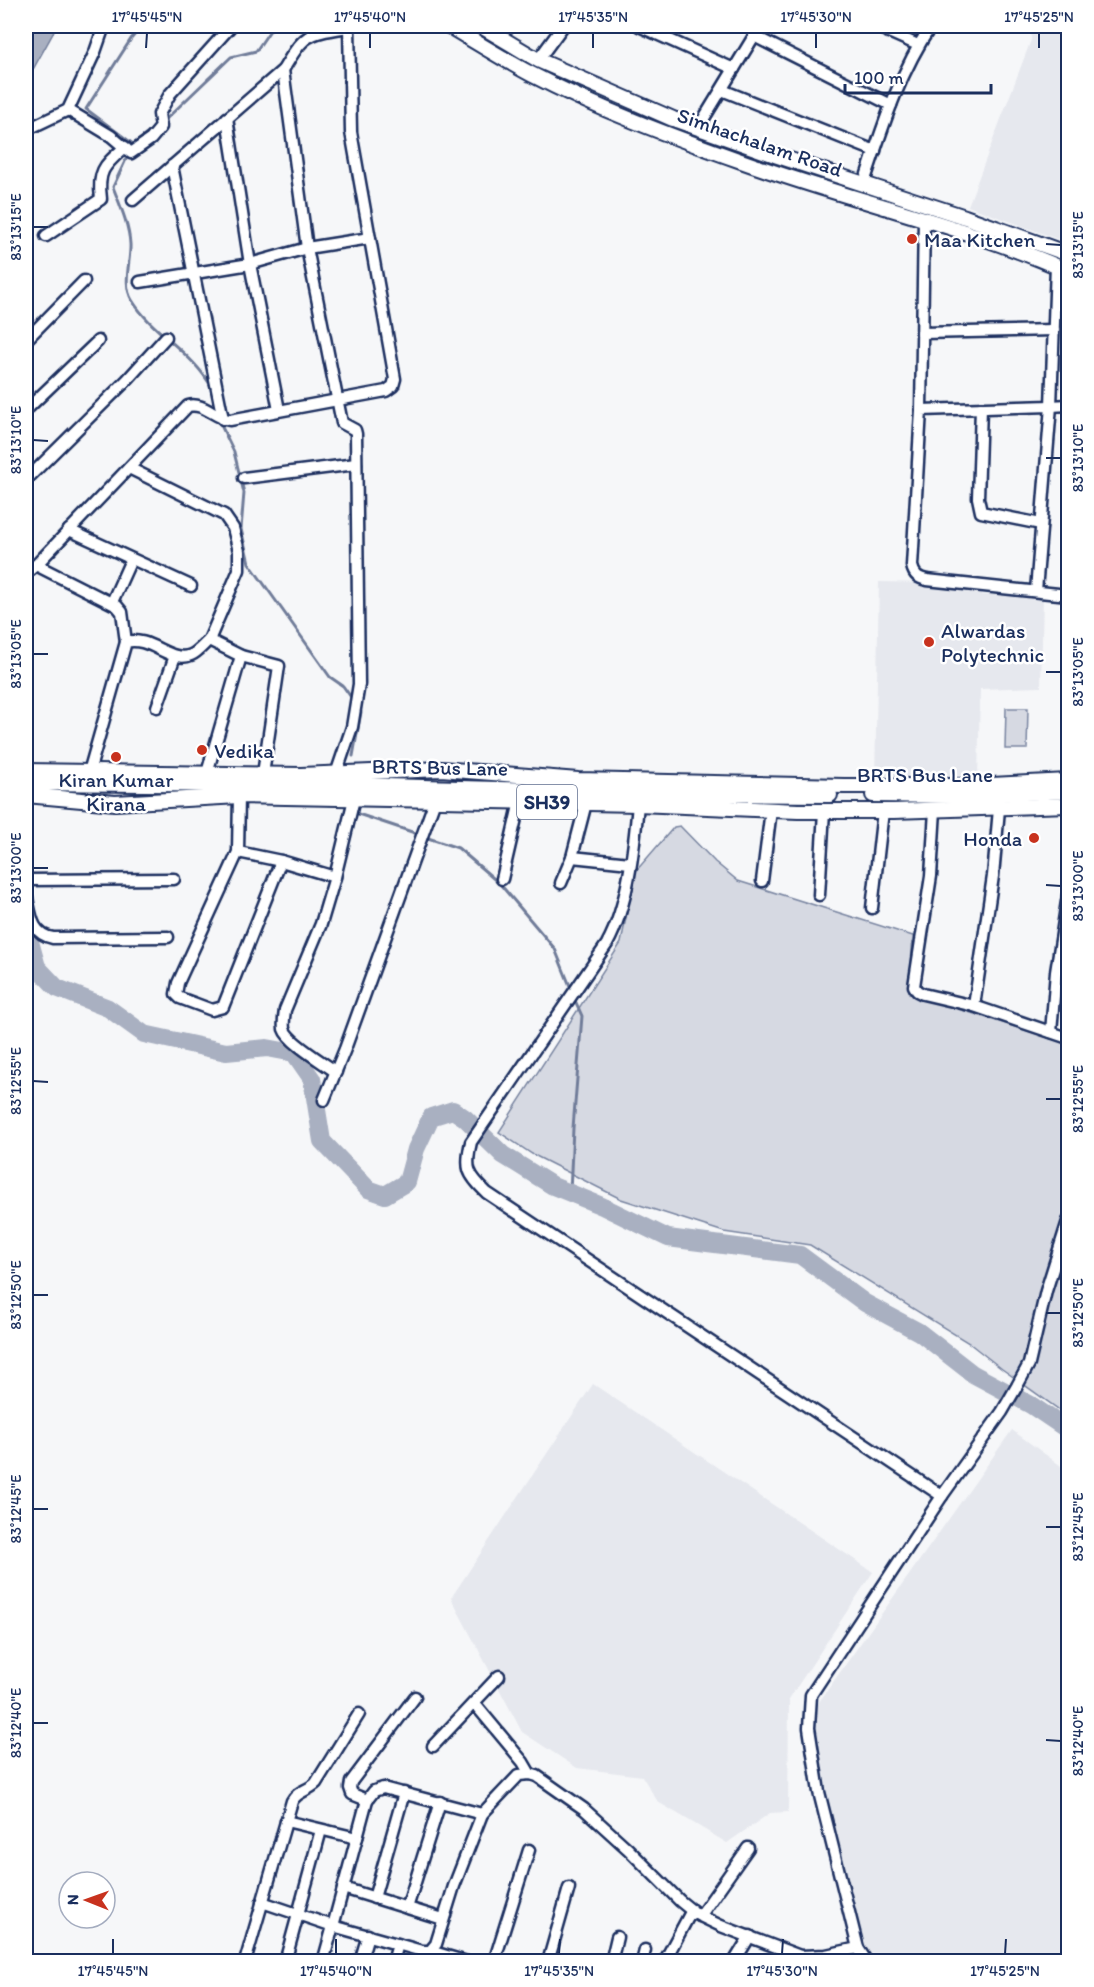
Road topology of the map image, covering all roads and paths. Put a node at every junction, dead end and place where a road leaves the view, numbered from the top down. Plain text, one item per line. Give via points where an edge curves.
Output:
1 (104, 26) edge
2 (231, 26) edge
3 (349, 26) edge
4 (449, 26) edge
5 (563, 26) edge
6 (639, 26) edge
7 (763, 26) edge
8 (875, 26) edge
9 (931, 26) edge
10 (490, 28) edge
11 (753, 36) junction
12 (918, 45) junction
13 (538, 60) junction
14 (734, 69) junction
15 (283, 70) junction
16 (530, 73) junction
17 (722, 90) junction
18 (891, 105) junction
19 (68, 110) junction
20 (227, 118) junction
21 (698, 128) junction
22 (26, 130) edge
23 (128, 150) junction
24 (875, 151) junction
25 (172, 166) junction
26 (864, 183) junction
27 (133, 200) dead end
28 (860, 200) junction
29 (924, 218) junction
30 (46, 236) dead end
31 (370, 238) junction
32 (307, 248) junction
33 (1062, 251) edge
34 (250, 264) junction
35 (1057, 266) edge
36 (195, 275) junction
37 (84, 281) dead end
38 (140, 282) dead end
39 (1054, 330) junction
40 (922, 333) junction
41 (166, 337) dead end
42 (26, 340) edge
43 (98, 341) dead end
44 (339, 400) junction
45 (1068, 405) edge
46 (1051, 406) junction
47 (981, 408) junction
48 (26, 410) edge
49 (279, 410) junction
50 (921, 410) junction
51 (222, 419) junction
52 (356, 464) junction
53 (129, 468) junction
54 (244, 478) dead end
55 (26, 480) edge
56 (1041, 524) junction
57 (69, 530) junction
58 (130, 562) dead end
59 (36, 565) junction
60 (26, 573) edge
61 (191, 586) dead end
62 (26, 587) edge
63 (1036, 591) junction
64 (1068, 595) edge
65 (26, 598) edge
66 (112, 602) junction
67 (209, 640) junction
68 (126, 642) junction
69 (175, 656) junction
70 (241, 656) junction
71 (158, 707) dead end
72 (26, 771) edge
73 (89, 772) junction
74 (207, 773) junction
75 (263, 774) junction
76 (336, 774) junction
77 (1068, 781) edge
78 (26, 783) edge
79 (1068, 791) edge
80 (26, 795) edge
81 (239, 796) junction
82 (354, 799) junction
83 (435, 800) junction
84 (520, 801) junction
85 (586, 803) junction
86 (638, 804) junction
87 (1068, 805) edge
88 (999, 808) junction
89 (771, 810) junction
90 (935, 810) junction
91 (824, 811) junction
92 (883, 811) junction
93 (238, 852) junction
94 (572, 857) junction
95 (281, 861) junction
96 (630, 863) junction
97 (335, 877) junction
98 (174, 879) dead end
99 (502, 879) dead end
100 (26, 880) edge
101 (762, 881) dead end
102 (561, 883) dead end
103 (26, 893) edge
104 (819, 895) dead end
105 (1068, 895) edge
106 (872, 908) dead end
107 (168, 937) dead end
108 (974, 1006) junction
109 (1051, 1032) junction
110 (1068, 1038) edge
111 (336, 1072) junction
112 (324, 1100) dead end
113 (1068, 1221) edge
114 (942, 1496) junction
115 (500, 1676) dead end
116 (415, 1697) dead end
117 (474, 1703) junction
118 (359, 1714) dead end
119 (433, 1746) dead end
120 (530, 1774) junction
121 (404, 1793) junction
122 (367, 1800) junction
123 (440, 1802) junction
124 (482, 1814) junction
125 (286, 1821) junction
126 (321, 1830) junction
127 (357, 1838) junction
128 (748, 1848) dead end
129 (529, 1850) dead end
130 (343, 1888) junction
131 (569, 1888) dead end
132 (374, 1898) junction
133 (262, 1902) junction
134 (407, 1908) junction
135 (298, 1913) junction
136 (696, 1913) junction
137 (443, 1919) junction
138 (333, 1926) junction
139 (368, 1935) junction
140 (750, 1936) junction
141 (617, 1937) dead end
142 (398, 1944) junction
143 (858, 1948) junction
144 (429, 1956) edge
145 (245, 1962) edge
146 (285, 1962) edge
147 (323, 1962) edge
148 (360, 1962) edge
149 (393, 1962) edge
150 (467, 1962) edge
151 (494, 1962) edge
152 (548, 1962) edge
153 (611, 1962) edge
154 (664, 1962) edge
155 (734, 1962) edge
156 (867, 1962) edge

1 - 19 street
2 - 23 street via 170,94 160,119 161,127 151,139
3 - 15 street via 308,36
3 - 31 street via 351,132
4 - 16 main road, Simhachalam Road
5 - 13 street
6 - 14 street
7 - 11 street
8 - 12 street
9 - 12 street
10 - 13 main road
11 - 14 street
11 - 18 street
12 - 18 street
13 - 16 main road
13 - 21 main road
14 - 17 street
15 - 20 street
15 - 32 street
16 - 28 main road, Simhachalam Road via 578,97 731,158
17 - 21 street
17 - 24 street
18 - 24 street
19 - 22 street
19 - 23 street
20 - 25 street
20 - 34 street
21 - 26 main road
23 - 30 street via 104,166 99,176 101,199
24 - 26 street
25 - 27 street
25 - 36 street
26 - 28 main road
26 - 33 main road
28 - 29 main road, Simhachalam Road
29 - 35 main road, Simhachalam Road
29 - 40 street
31 - 32 street
31 - 44 street via 395,379 386,391
32 - 34 street
32 - 44 street
33 - 35 main road
34 - 36 street
34 - 49 street
35 - 39 street
36 - 38 street
36 - 51 street
37 - 42 street
39 - 40 street
39 - 46 street
40 - 50 street
41 - 55 street
43 - 48 street
44 - 49 street
44 - 52 street via 342,423 355,430
45 - 46 street
46 - 47 street
46 - 56 street
47 - 50 street
47 - 56 street via 978,507 985,514
49 - 51 street
50 - 63 street via 913,572 927,580
51 - 53 street via 195,404 188,406
52 - 54 street
52 - 76 street via 357,699
53 - 57 street
53 - 67 street via 224,515 233,528 239,570
56 - 63 street
57 - 59 street
57 - 61 street
58 - 66 street
59 - 60 street
59 - 66 street
62 - 65 street
63 - 64 street
66 - 68 street via 122,612
67 - 69 street via 193,654
67 - 70 street
68 - 69 street via 144,642
68 - 73 street
69 - 71 street
70 - 74 street
70 - 75 street via 279,666
72 - 73 main road, SH39
73 - 74 main road, SH39
74 - 75 main road, SH39
75 - 76 main road, SH39
76 - 77 main road, SH39 via 453,769 578,780 844,786
78 - 79 main road, BRTS Bus Lane via 692,794 958,796
80 - 81 main road, SH39 via 116,803
81 - 82 main road, SH39
81 - 93 street
82 - 83 main road, SH39
82 - 97 street
83 - 84 main road, SH39
83 - 111 street
84 - 85 main road, SH39
84 - 99 street
85 - 86 main road, SH39
85 - 94 street
86 - 89 main road, SH39
86 - 96 street
87 - 88 main road, SH39
88 - 90 main road, SH39
88 - 108 street
89 - 91 main road, SH39
89 - 101 street
90 - 92 main road, SH39
90 - 108 street via 931,876 914,986 923,994
91 - 92 main road, SH39
91 - 104 street
92 - 106 street
93 - 95 street
93 - 95 street via 176,988 180,998 212,1010 223,1007
94 - 96 street
94 - 102 street
95 - 97 street
96 - 114 street via 615,928 471,1142 466,1162 474,1180 487,1193
97 - 111 street via 283,1021 292,1040
98 - 100 street
103 - 107 street via 34,926 44,937
105 - 109 street
108 - 109 street
109 - 110 street
111 - 112 street
113 - 114 street via 1029,1364 1002,1412
114 - 143 street via 811,1695 809,1728 819,1792
115 - 117 street
116 - 122 street via 351,1782 352,1794
117 - 119 street
117 - 120 street
118 - 125 street via 316,1783 294,1796
120 - 124 street via 519,1775
120 - 136 street via 584,1809
121 - 122 street via 383,1788
121 - 123 street
121 - 132 street
122 - 127 street
123 - 124 street
123 - 134 street
124 - 137 street
125 - 126 street
125 - 133 street
126 - 127 street
126 - 135 street
127 - 130 street
128 - 136 street
129 - 151 street
130 - 132 street
130 - 138 street
131 - 152 street
132 - 134 street
133 - 135 street
133 - 145 street
134 - 137 street
135 - 138 street
135 - 146 street
136 - 140 street
136 - 154 street
137 - 144 street
138 - 139 street
138 - 147 street
139 - 142 street
139 - 148 street
140 - 143 street via 800,1956
140 - 155 street
141 - 153 street
142 - 144 street
142 - 149 street
143 - 156 street
144 - 150 street

